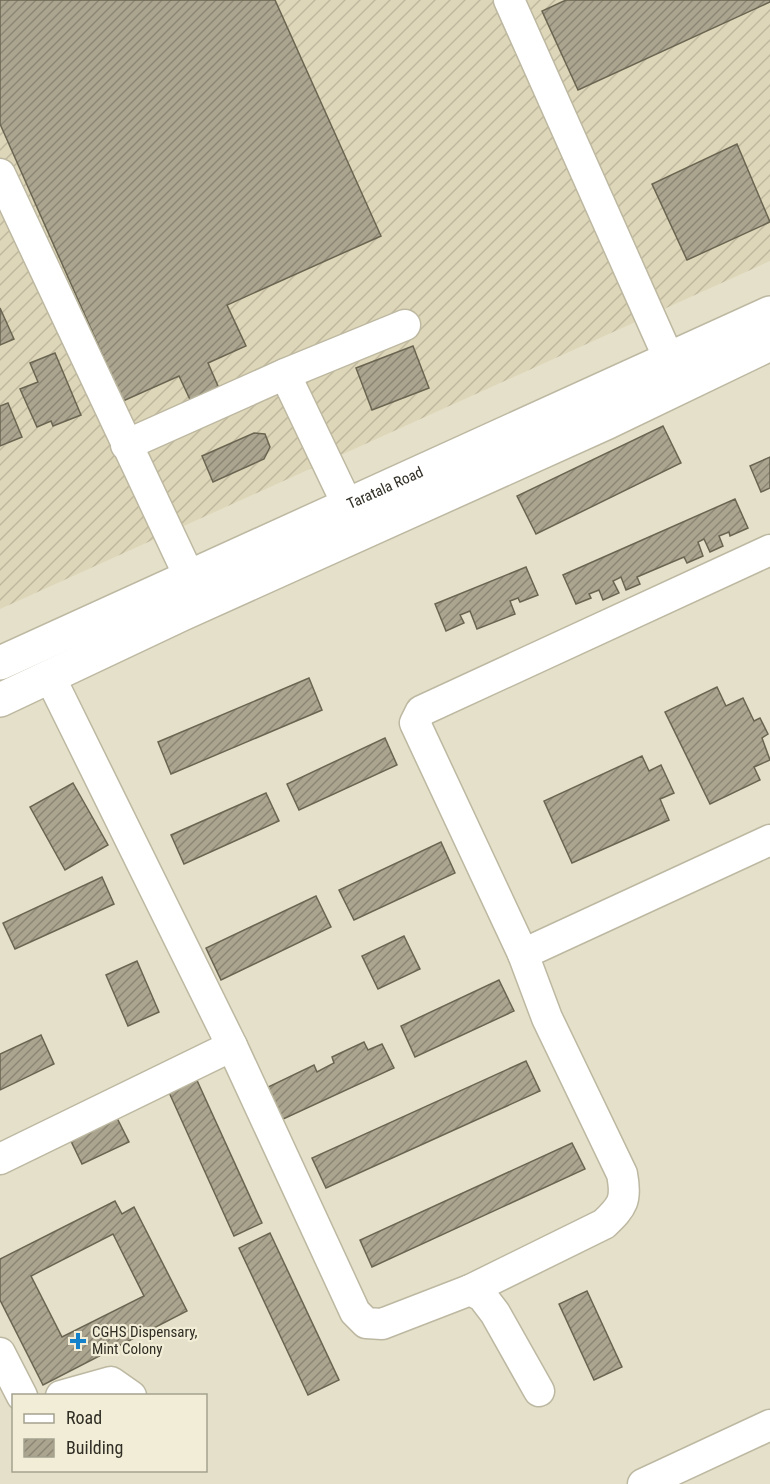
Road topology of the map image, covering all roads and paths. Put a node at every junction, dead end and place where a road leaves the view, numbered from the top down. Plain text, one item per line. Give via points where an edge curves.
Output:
1 (509, 0) edge
2 (0, 174) edge
3 (770, 313) edge
4 (405, 325) dead end
5 (770, 344) edge
6 (669, 359) junction
7 (285, 374) junction
8 (126, 445) junction
9 (348, 506) junction
10 (770, 550) edge
11 (189, 576) junction
12 (0, 663) edge
13 (50, 677) junction
14 (0, 700) edge
15 (770, 840) edge
16 (523, 954) junction
17 (232, 1046) junction
18 (0, 1159) edge
19 (470, 1290) junction
20 (0, 1353) edge
21 (539, 1391) dead end
22 (21, 1394) edge
23 (65, 1394) edge
24 (129, 1394) edge
25 (770, 1425) edge
26 (643, 1484) edge

1 - 6 street
2 - 8 street
3 - 6 main road, Taratala Road
4 - 7 street
5 - 13 main road
6 - 9 main road, Taratala Road
7 - 8 street
7 - 9 street
8 - 11 street
9 - 11 main road, Taratala Road
10 - 16 street via 421,711 415,723
11 - 12 main road, Taratala Road
13 - 14 main road
13 - 17 street
15 - 16 street
16 - 19 street via 547,1018 622,1174 626,1194 619,1209 604,1224
17 - 18 street
17 - 19 street via 355,1312 366,1323 382,1324
19 - 21 street via 482,1296 495,1313
20 - 22 street
23 - 24 street via 111,1382
25 - 26 street

